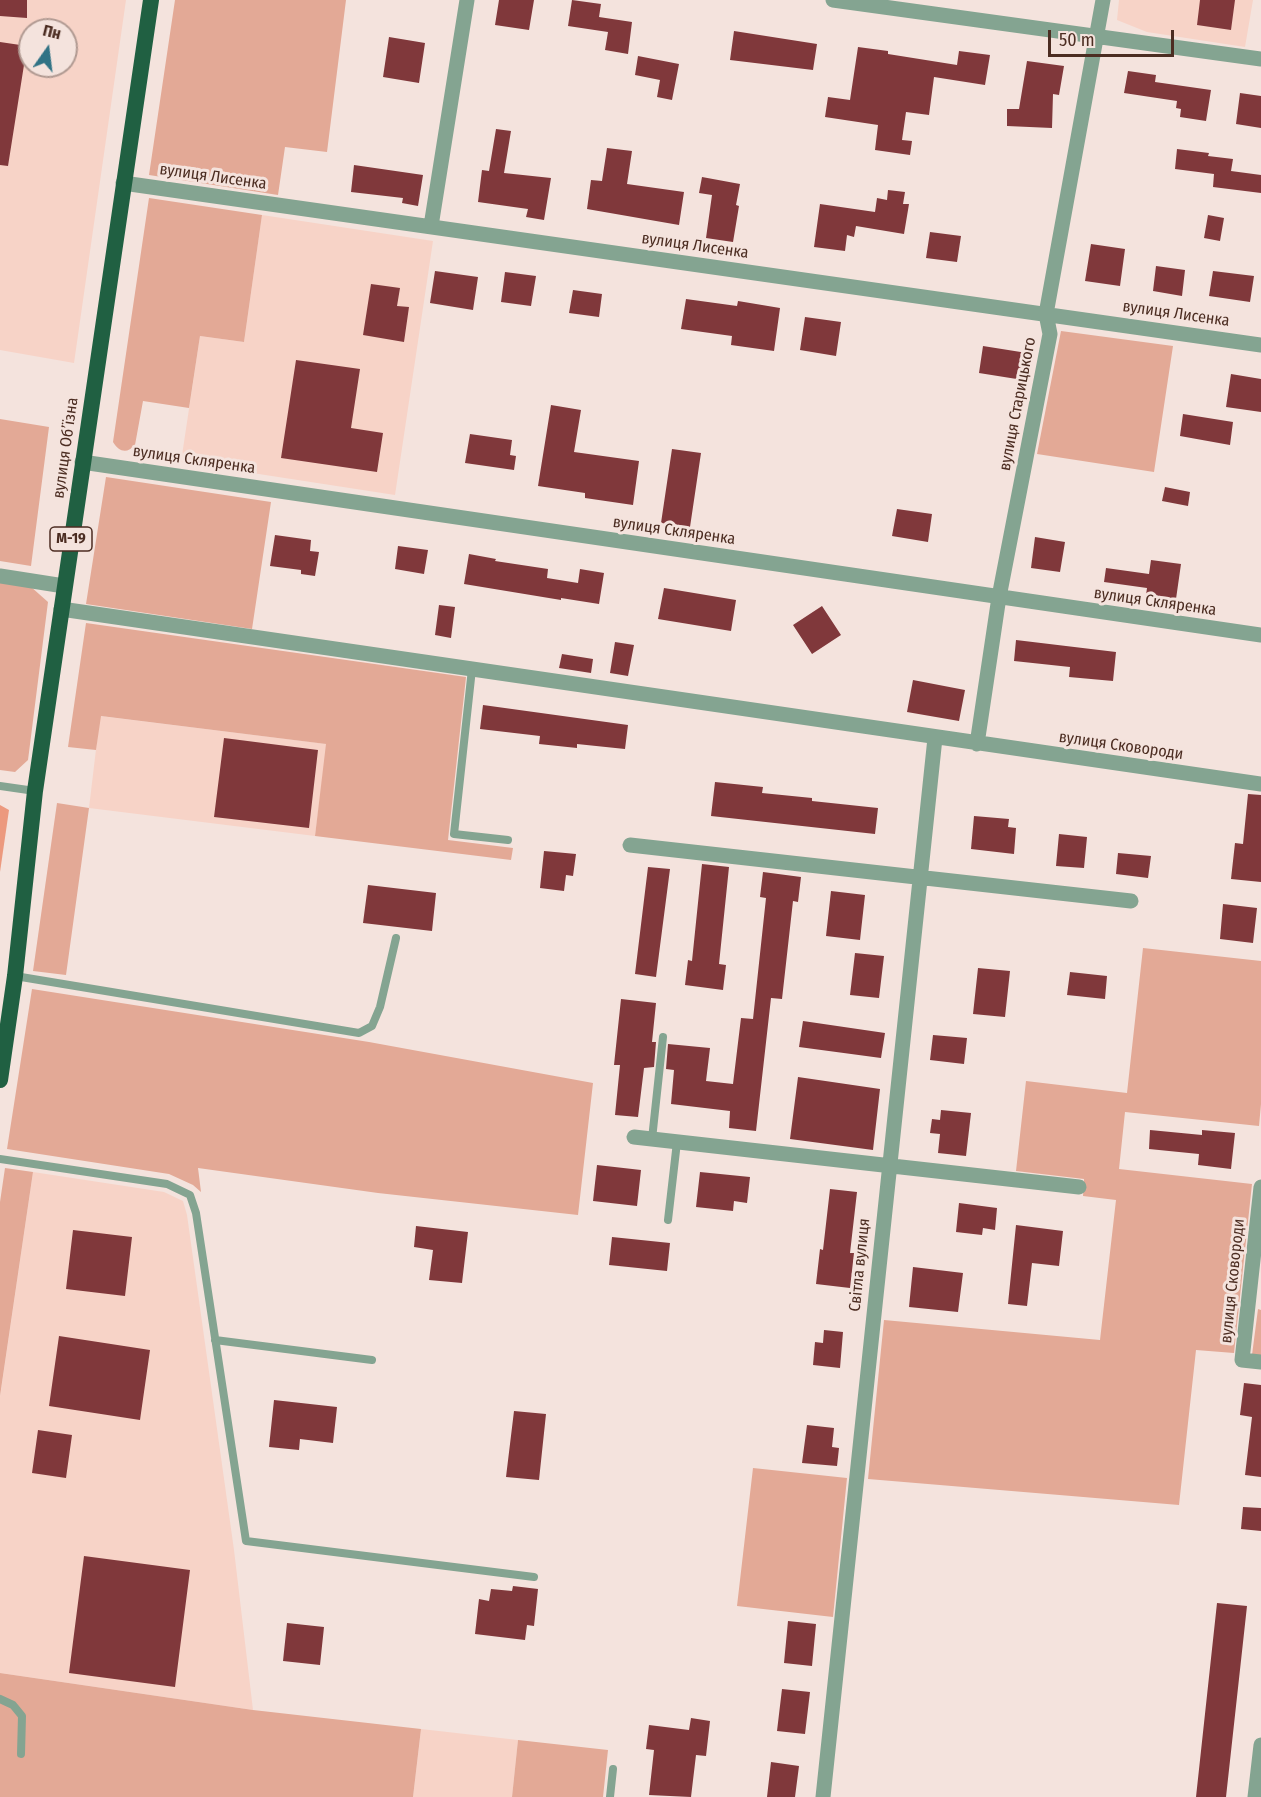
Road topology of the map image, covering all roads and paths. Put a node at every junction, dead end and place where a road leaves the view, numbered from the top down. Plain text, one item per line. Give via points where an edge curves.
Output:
1 (152, 0) edge
2 (467, 0) edge
3 (833, 0) edge
4 (1103, 0) edge
5 (1097, 36) junction
6 (1261, 59) edge
7 (123, 183) junction
8 (432, 226) junction
9 (1046, 314) junction
10 (1261, 345) edge
11 (82, 462) junction
12 (0, 576) edge
13 (64, 586) junction
14 (999, 597) junction
15 (61, 609) junction
16 (1261, 635) edge
17 (472, 669) junction
18 (935, 738) junction
19 (977, 744) junction
20 (1261, 784) edge
21 (0, 786) edge
22 (34, 791) junction
23 (508, 840) dead end
24 (630, 845) dead end
25 (920, 877) junction
26 (1131, 901) dead end
27 (396, 938) dead end
28 (15, 976) junction
29 (663, 1037) dead end
30 (0, 1080) edge
31 (634, 1137) dead end
32 (652, 1139) junction
33 (677, 1142) junction
34 (0, 1159) edge
35 (889, 1165) junction
36 (1079, 1187) dead end
37 (1261, 1187) edge
38 (668, 1220) dead end
39 (215, 1340) junction
40 (372, 1360) dead end
41 (1261, 1362) edge
42 (534, 1577) dead end
43 (0, 1699) edge
44 (1261, 1745) edge
45 (21, 1754) dead end
46 (613, 1769) dead end
47 (610, 1797) edge
48 (823, 1797) edge
49 (1255, 1797) edge

1 - 7 highway, вулиця Об’їзна / М-19
2 - 8 street
3 - 5 street
4 - 5 street, вулиця Старицького
5 - 6 street
5 - 9 street, вулиця Старицького
7 - 8 street, вулиця Лисенка
7 - 11 highway, вулиця Об’їзна / М-19
8 - 9 street, вулиця Лисенка
9 - 10 street, вулиця Лисенка
9 - 14 street, вулиця Старицького via 1050,334
11 - 13 highway, вулиця Об’їзна / М-19
11 - 14 street, вулиця Скляренка
12 - 13 street
13 - 15 highway, вулиця Об’їзна / М-19
14 - 16 street, вулиця Скляренка
14 - 19 street, вулиця Старицького
15 - 17 street, вулиця Сковороди
15 - 22 highway, вулиця Об’їзна / М-19
17 - 18 street, вулиця Сковороди
17 - 23 lane via 454,834
18 - 19 street, вулиця Сковороди
18 - 25 street, Світла вулиця
19 - 20 street, вулиця Сковороди
21 - 22 lane
22 - 28 highway, вулиця Об’їзна / М-19
24 - 25 street
25 - 26 street
25 - 35 street, Світла вулиця
27 - 28 lane via 380,1007 372,1026 358,1034
28 - 30 highway, вулиця Об’їзна / М-19
29 - 32 lane
31 - 32 street
32 - 33 street
33 - 35 street
33 - 38 lane
34 - 39 lane via 167,1184 190,1195
35 - 36 street
35 - 48 street, Світла вулиця
37 - 41 street, вулиця Сковороди via 1242,1360
39 - 40 lane
39 - 42 lane via 246,1541
43 - 45 lane via 22,1716
44 - 49 street
46 - 47 lane

